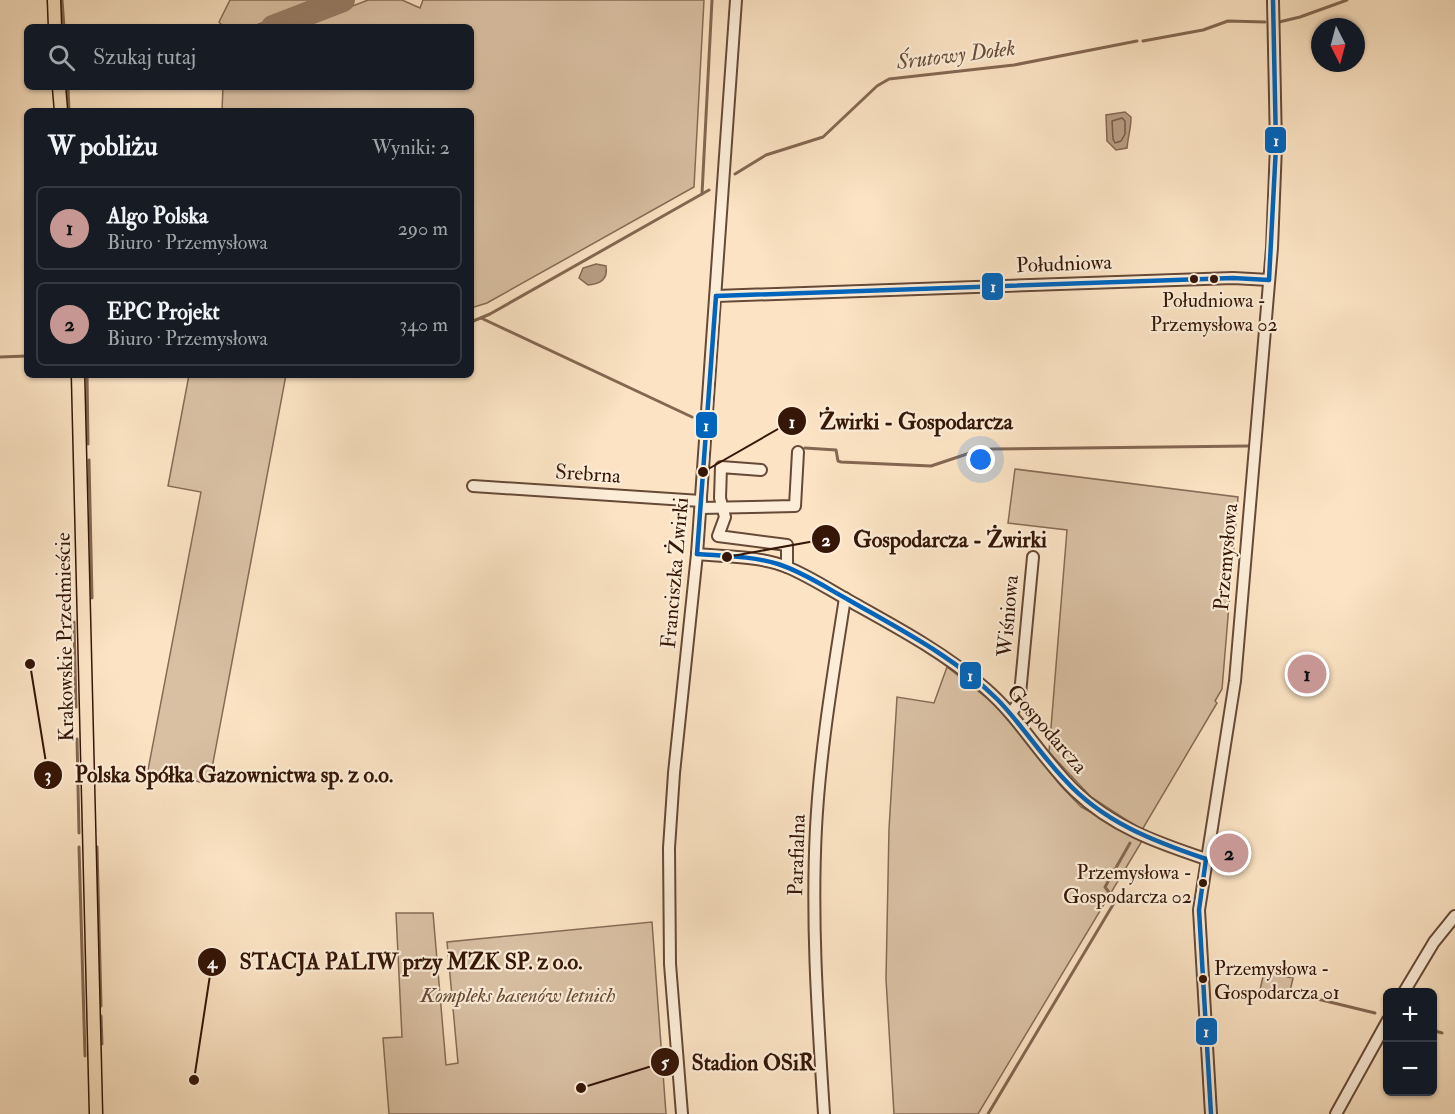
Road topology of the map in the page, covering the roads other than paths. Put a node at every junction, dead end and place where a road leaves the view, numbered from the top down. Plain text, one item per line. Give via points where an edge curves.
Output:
1 (54, 0) edge
2 (736, 0) edge
3 (1274, 0) edge
4 (55, 24) edge
5 (59, 90) edge
6 (61, 108) edge
7 (1269, 280) junction
8 (716, 296) junction
9 (78, 378) edge
10 (798, 452) dead end
11 (760, 470) dead end
12 (473, 486) dead end
13 (701, 504) junction
14 (723, 507) junction
15 (697, 554) junction
16 (1033, 556) dead end
17 (787, 567) junction
18 (845, 598) junction
19 (1011, 713) junction
20 (1206, 859) junction
21 (1455, 916) edge
22 (1407, 988) edge
23 (1383, 1029) edge
24 (96, 1114) edge
25 (682, 1114) edge
26 (824, 1114) edge
27 (1211, 1114) edge
28 (1336, 1114) edge

1 - 4 main road
2 - 8 street, Franciszka Żwirki
3 - 7 street, Przemysłowa via 1276,156
5 - 6 main road
7 - 8 street, Południowa via 1233,278
7 - 20 street, Przemysłowa via 1235,681
8 - 13 street, Franciszka Żwirki
9 - 24 main road, Krakowskie Przedmieście
10 - 14 street, Srebrna via 795,506
11 - 14 street via 721,467
12 - 13 street, Srebrna
13 - 14 street, Srebrna
13 - 15 street, Franciszka Żwirki
14 - 17 street via 725,517 717,532 719,538 788,545
15 - 17 street, Gospodarcza
15 - 25 street, Franciszka Żwirki via 669,848 670,964
16 - 19 street, Wiśniowa via 1020,694
17 - 18 street, Gospodarcza
18 - 19 street, Gospodarcza via 950,660
18 - 26 street, Parafialna via 827,712 816,826 816,936
19 - 20 street, Gospodarcza via 1073,790 1101,814 1148,839
20 - 27 street, Przemysłowa via 1199,916
21 - 22 street via 1434,942
23 - 28 street

